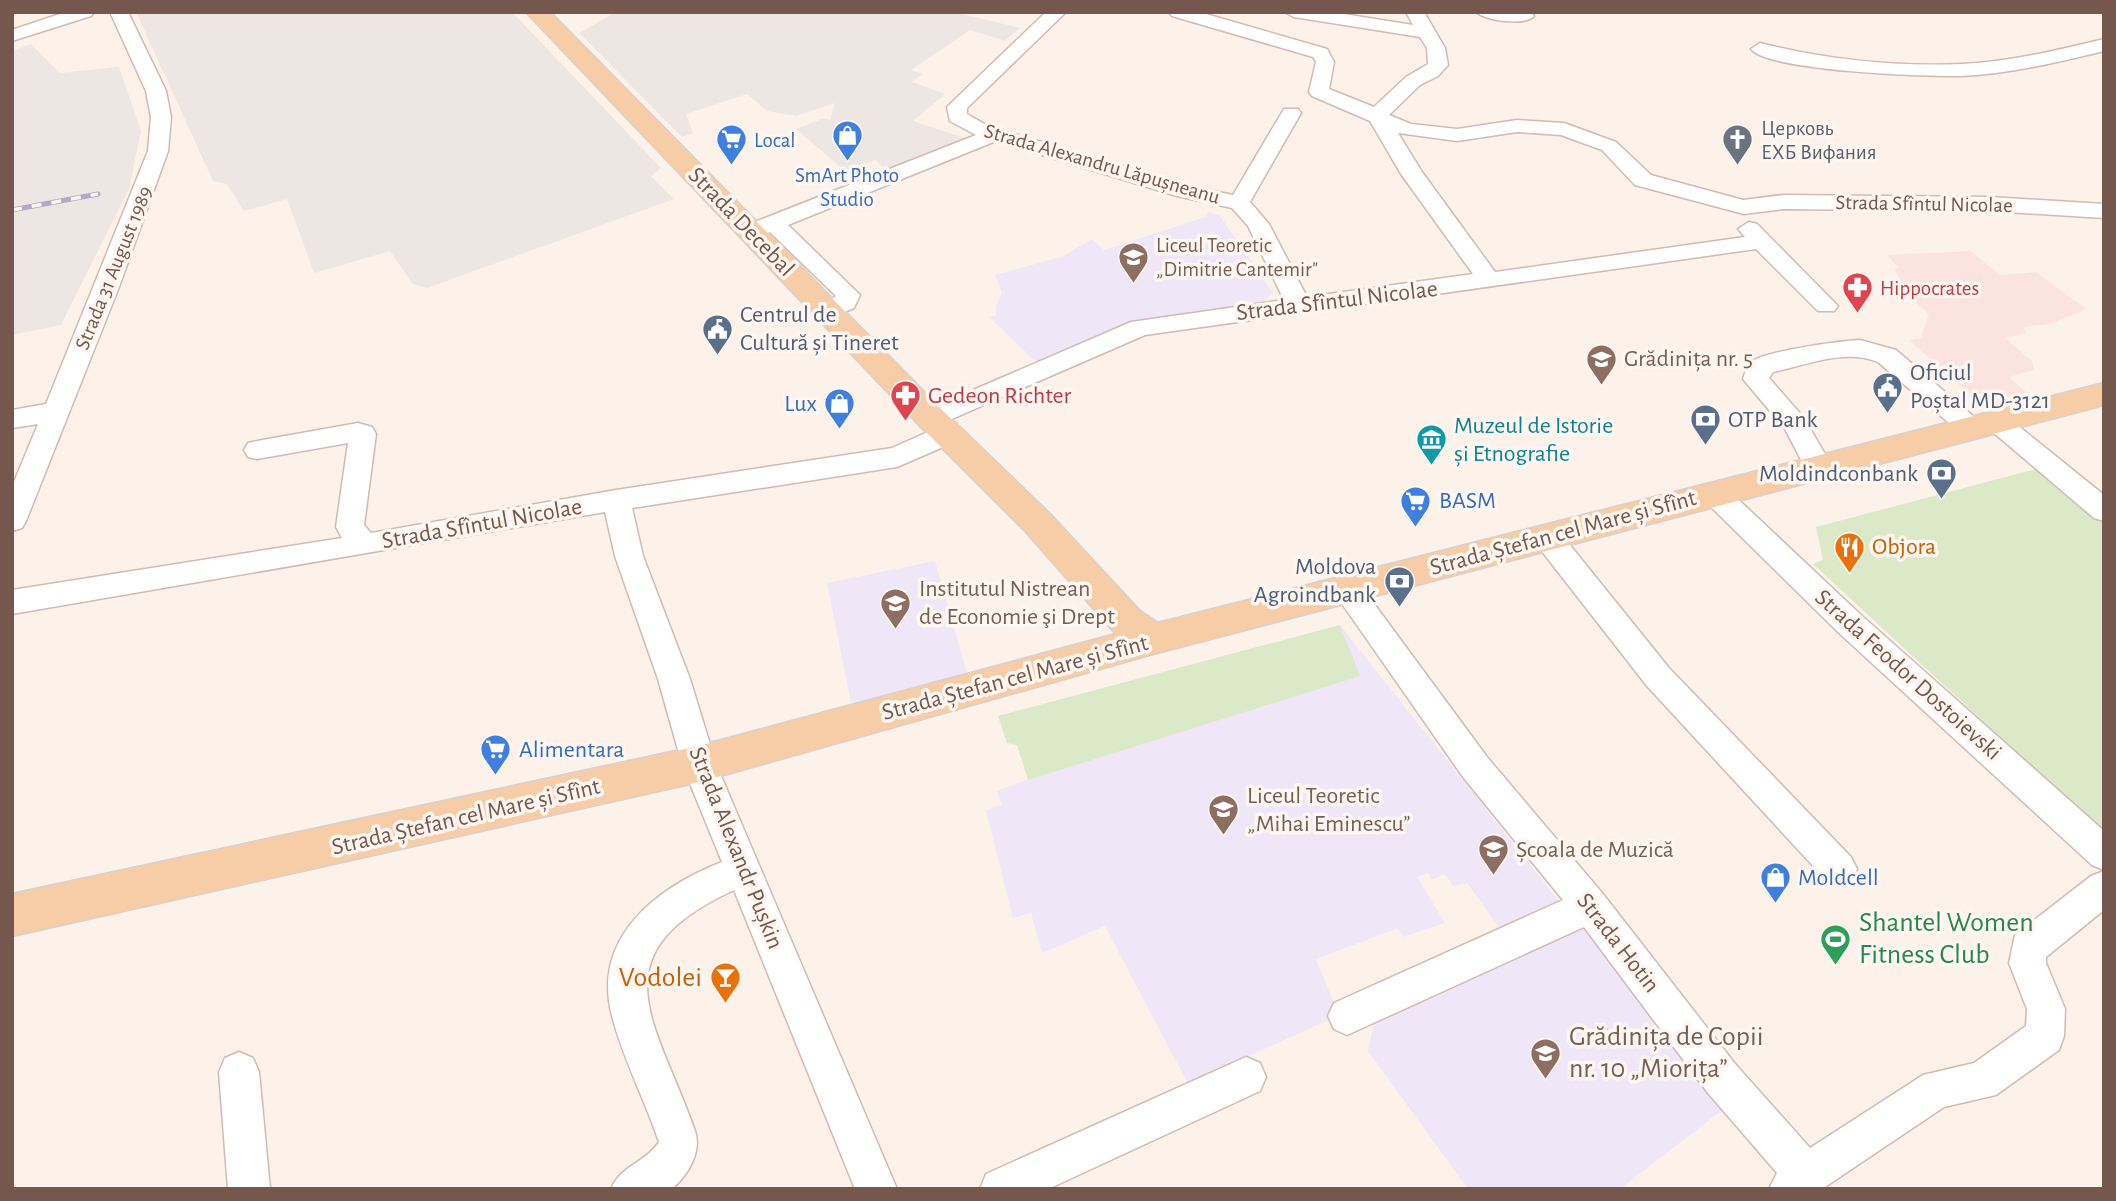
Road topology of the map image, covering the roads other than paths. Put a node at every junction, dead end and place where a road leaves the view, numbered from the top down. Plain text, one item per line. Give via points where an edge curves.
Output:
1 (85, 12) edge
2 (119, 12) edge
3 (537, 12) edge
4 (1057, 12) edge
5 (1178, 12) edge
6 (1294, 12) edge
7 (1415, 12) edge
8 (1485, 12) edge
9 (1525, 16) dead end
10 (1228, 18) edge
11 (1426, 32) junction
12 (12, 36) edge
13 (2104, 45) edge
14 (1760, 49) dead end
15 (1291, 113) dead end
16 (1377, 115) junction
17 (996, 134) junction
18 (1239, 203) junction
19 (1744, 207) junction
20 (2104, 211) edge
21 (762, 228) junction
22 (1760, 242) junction
23 (1490, 281) junction
24 (1298, 304) junction
25 (1826, 306) dead end
26 (2104, 394) edge
27 (55, 412) junction
28 (12, 419) edge
29 (1994, 423) junction
30 (939, 426) junction
31 (257, 450) dead end
32 (1819, 468) junction
33 (1715, 494) junction
34 (616, 500) junction
35 (2104, 511) edge
36 (12, 521) edge
37 (1547, 537) junction
38 (364, 545) junction
39 (1349, 590) junction
40 (12, 602) edge
41 (1153, 639) junction
42 (699, 764) junction
43 (2104, 853) edge
44 (1839, 869) dead end
45 (743, 870) junction
46 (2104, 888) edge
47 (1590, 906) junction
48 (12, 915) edge
49 (1347, 1016) dead end
50 (239, 1072) dead end
51 (1246, 1077) dead end
52 (1798, 1182) edge
53 (249, 1189) edge
54 (632, 1189) edge
55 (876, 1189) edge
56 (1001, 1189) edge

1 - 12 street
2 - 27 street, Strada 31 August 1989 via 156,91 161,135 150,176
3 - 21 main road, Strada Decebal
4 - 17 street, Strada Alexandru Lăpușneanu via 957,107 957,117 963,123
5 - 10 street
6 - 11 street
7 - 11 street
8 - 9 street
10 - 16 street via 1320,53 1325,62 1319,92
11 - 16 street via 1436,48 1438,65
13 - 14 street via 1962,70 1841,65
15 - 18 street
16 - 19 street via 1397,127 1449,135 1530,125 1564,129 1609,146 1643,180
16 - 23 street via 1412,174
17 - 18 street, Strada Alexandru Lăpușneanu
17 - 21 street
18 - 24 street, Strada Alexandru Lăpușneanu via 1258,224
19 - 20 street, Strada Sfîntul Nicolae via 1757,202 1990,204
19 - 22 street via 1746,225
21 - 30 main road, Strada Decebal via 828,311
22 - 23 street, Strada Sfîntul Nicolae
22 - 25 street
23 - 24 street, Strada Sfîntul Nicolae
24 - 30 street, Strada Sfîntul Nicolae via 1126,331
26 - 29 main road, Strada Ștefan cel Mare și Sfînt
27 - 28 street
27 - 36 street, Strada 31 August 1989
29 - 32 main road, Strada Ștefan cel Mare și Sfînt
29 - 32 street via 1872,348 1856,347 1766,365 1756,379 1795,424
29 - 35 street
30 - 34 street, Strada Sfîntul Nicolae via 897,457
30 - 41 main road, Strada Decebal via 1038,523 1127,622
31 - 38 street via 363,433 349,527
32 - 33 main road, Strada Ștefan cel Mare și Sfînt
33 - 37 main road, Strada Ștefan cel Mare și Sfînt
33 - 43 street, Strada Fеodor Dostoievski via 1850,624
34 - 38 street, Strada Sfîntul Nicolae
34 - 42 street, Strada Alexandr Pușkin via 629,556
37 - 39 main road, Strada Ștefan cel Mare și Sfînt
37 - 44 street via 1658,677
38 - 40 street, Strada Sfîntul Nicolae
39 - 41 main road, Strada Ștefan cel Mare și Sfînt
39 - 47 street, Strada Hotin via 1475,767
41 - 42 main road, Strada Ștefan cel Mare și Sfînt
42 - 45 street, Strada Alexandr Pușkin
42 - 48 main road, Strada Ștefan cel Mare și Sfînt
45 - 54 street via 707,883 670,905 636,948 625,977 629,1010 679,1143 666,1170
45 - 55 street, Strada Alexandr Pușkin
46 - 52 street via 2028,948 2027,963 2046,1009 2045,1036 1983,1081 1937,1089
47 - 49 street
47 - 52 street, Strada Hotin
50 - 53 street
51 - 56 street

